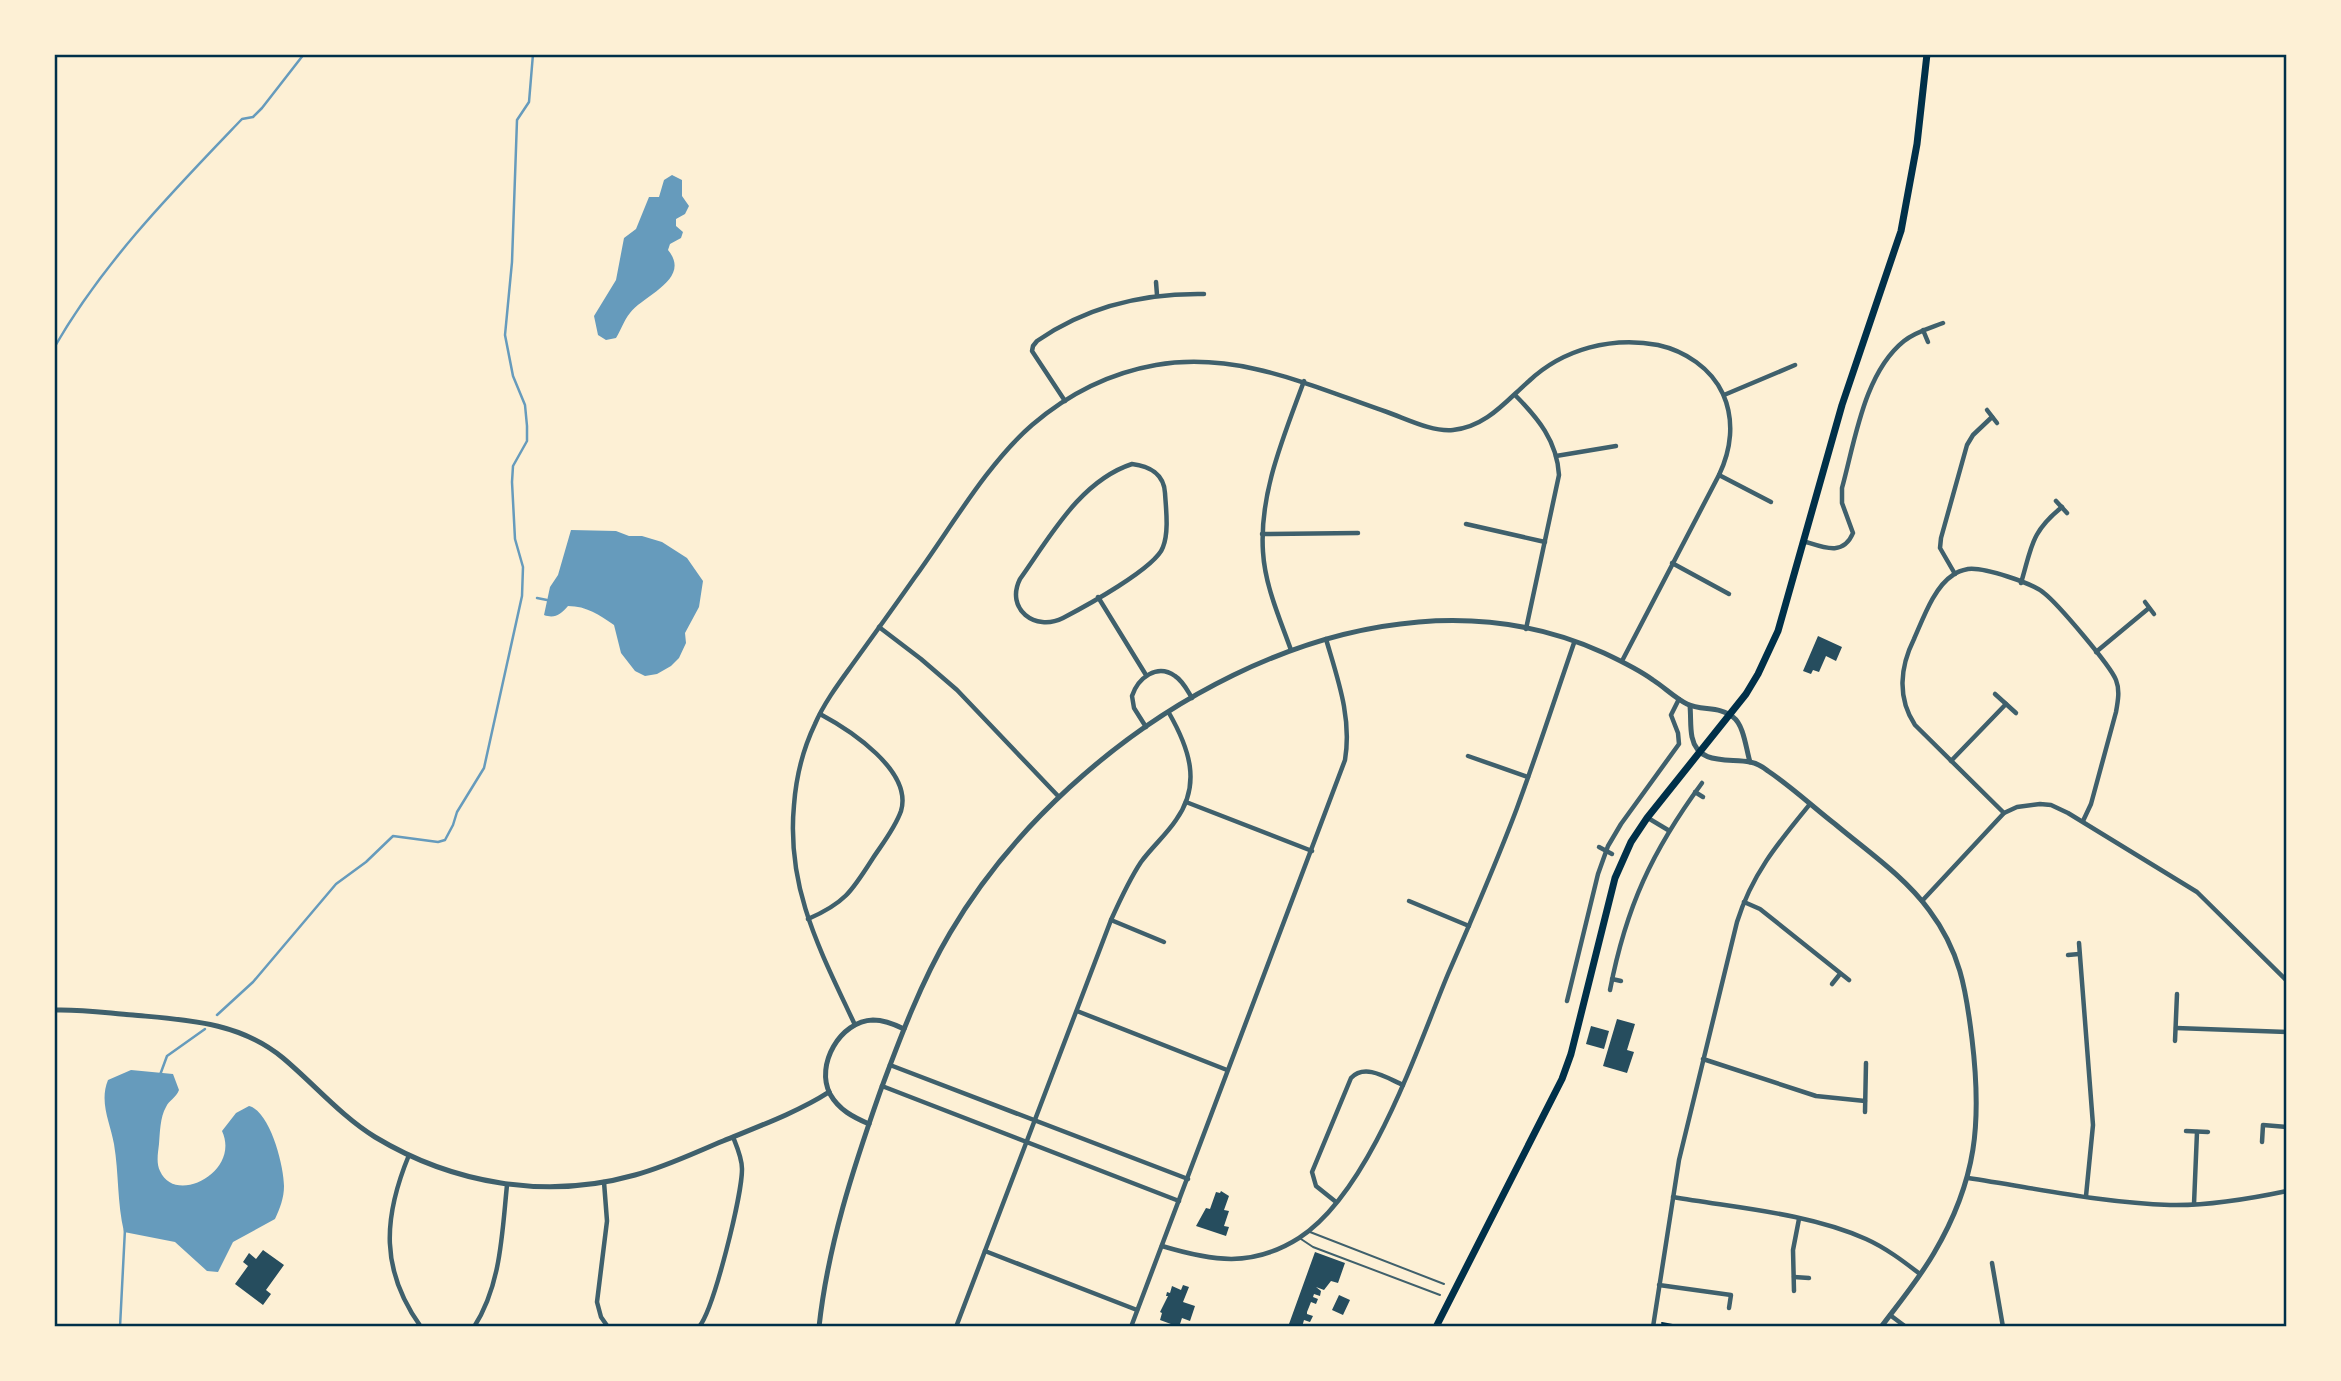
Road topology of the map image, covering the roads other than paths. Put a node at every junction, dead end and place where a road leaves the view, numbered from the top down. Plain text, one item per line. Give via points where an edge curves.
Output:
1 (1927, 54) edge
2 (1156, 282) dead end
3 (1204, 294) dead end
4 (1157, 295) junction
5 (1943, 323) dead end
6 (1923, 330) junction
7 (1928, 342) dead end
8 (1795, 365) dead end
9 (1304, 381) junction
10 (1515, 395) junction
11 (1724, 395) junction
12 (1065, 401) junction
13 (1987, 411) dead end
14 (1992, 417) junction
15 (1997, 423) dead end
16 (1616, 446) dead end
17 (1556, 456) junction
18 (1719, 475) junction
19 (2056, 501) dead end
20 (1771, 502) dead end
21 (2062, 507) junction
22 (2067, 513) dead end
23 (1466, 524) dead end
24 (1358, 533) dead end
25 (1262, 534) junction
26 (1803, 541) junction
27 (1545, 542) junction
28 (1672, 563) junction
29 (1955, 574) junction
30 (2021, 583) junction
31 (1729, 594) dead end
32 (1098, 597) junction
33 (2145, 602) dead end
34 (2149, 608) junction
35 (2154, 614) dead end
36 (879, 627) junction
37 (1526, 629) junction
38 (1325, 639) junction
39 (1575, 642) junction
40 (1291, 650) junction
41 (2096, 652) junction
42 (1622, 661) junction
43 (1146, 675) junction
44 (1996, 694) dead end
45 (1192, 698) junction
46 (1679, 699) junction
47 (2006, 704) junction
48 (1690, 705) junction
49 (1169, 713) junction
50 (2016, 713) dead end
51 (820, 714) junction
52 (1730, 714) junction
53 (1146, 727) junction
54 (1700, 752) junction
55 (1468, 756) dead end
56 (1951, 761) junction
57 (1750, 762) junction
58 (1528, 777) junction
59 (1702, 783) dead end
60 (1695, 792) junction
61 (1059, 797) junction
62 (1703, 797) dead end
63 (1186, 803) junction
64 (1810, 804) junction
65 (2004, 813) junction
66 (1647, 818) junction
67 (2082, 821) junction
68 (1668, 830) junction
69 (1599, 847) dead end
70 (1312, 851) junction
71 (1609, 852) junction
72 (1409, 901) dead end
73 (1922, 901) junction
74 (1744, 902) junction
75 (808, 919) junction
76 (1111, 920) junction
77 (1469, 926) junction
78 (1164, 942) dead end
79 (2079, 943) dead end
80 (2079, 954) junction
81 (2068, 956) dead end
82 (1840, 974) junction
83 (1612, 979) junction
84 (1849, 980) dead end
85 (1621, 981) dead end
86 (2287, 981) edge
87 (1832, 984) dead end
88 (1562, 990) dead end
89 (1610, 990) dead end
90 (1569, 992) junction
91 (2177, 994) dead end
92 (1567, 1002) dead end
93 (54, 1010) edge
94 (1077, 1011) junction
95 (855, 1025) junction
96 (2176, 1028) junction
97 (904, 1029) junction
98 (2287, 1032) edge
99 (2175, 1041) dead end
100 (1703, 1059) junction
101 (1866, 1063) dead end
102 (890, 1065) junction
103 (1227, 1070) junction
104 (1403, 1085) junction
105 (883, 1086) junction
106 (828, 1092) junction
107 (1865, 1101) junction
108 (1865, 1112) dead end
109 (1035, 1120) junction
110 (869, 1124) junction
111 (2287, 1126) edge
112 (2186, 1131) dead end
113 (2197, 1132) junction
114 (2208, 1132) dead end
115 (733, 1137) junction
116 (1027, 1142) junction
117 (2262, 1142) dead end
118 (409, 1155) junction
119 (1968, 1178) junction
120 (1188, 1179) junction
121 (604, 1182) junction
122 (507, 1185) junction
123 (2287, 1191) edge
124 (2087, 1196) junction
125 (1673, 1197) junction
126 (1179, 1201) junction
127 (1336, 1202) junction
128 (2194, 1204) junction
129 (1799, 1219) junction
130 (1309, 1231) junction
131 (1299, 1238) junction
132 (1162, 1246) junction
133 (985, 1251) junction
134 (1992, 1262) dead end
135 (1920, 1274) junction
136 (1794, 1277) junction
137 (1809, 1278) dead end
138 (1444, 1284) dead end
139 (1659, 1285) junction
140 (1794, 1291) dead end
141 (1440, 1295) dead end
142 (1729, 1308) dead end
143 (1137, 1310) junction
144 (1890, 1315) junction
145 (1653, 1324) edge
146 (421, 1327) edge
147 (474, 1327) edge
148 (608, 1327) edge
149 (699, 1327) edge
150 (819, 1327) edge
151 (956, 1327) edge
152 (1131, 1327) edge
153 (1436, 1327) edge
154 (1881, 1327) edge
155 (1906, 1327) edge
156 (2003, 1327) edge

1 - 26 main road via 1901,231 1863,338
2 - 4 street
3 - 4 street
4 - 12 street via 1106,306 1053,331 1033,346
5 - 6 street
6 - 7 street
6 - 26 street via 1895,349 1870,390 1842,488 1842,503 1853,533 1850,539 1835,549
8 - 11 street
9 - 10 street via 1443,430 1482,421
9 - 12 street via 1235,364 1175,363 1122,374
9 - 25 street via 1269,483
10 - 11 street via 1542,370 1578,350 1630,342 1667,347 1692,358 1714,378
10 - 17 street via 1544,428
11 - 18 street via 1731,434
12 - 36 street via 1023,434 993,468
13 - 14 street
14 - 15 street
14 - 29 street via 1967,445 1941,538 1940,548
16 - 17 street
17 - 27 street via 1558,485
18 - 20 street
18 - 28 street
19 - 21 street
21 - 22 street
21 - 30 street via 2037,532
23 - 27 street
24 - 25 street
25 - 40 street via 1269,583
26 - 52 main road via 1772,645
27 - 37 street
28 - 31 street
28 - 42 street
29 - 30 street via 1978,570
29 - 56 street via 1939,590 1913,640 1902,682 1910,717
30 - 41 street via 2045,593
32 - 32 street via 1055,622 1042,624 1025,615 1016,592 1044,545 1086,493 1121,468 1144,466 1157,473 1164,485 1164,546 1147,566
32 - 43 street
33 - 34 street
34 - 35 street
34 - 41 street
36 - 51 street
36 - 61 street via 957,690
37 - 38 street via 1467,621 1411,622
37 - 39 street
38 - 40 street
38 - 70 street via 1349,734 1345,760
39 - 42 street
39 - 58 street
40 - 45 street
41 - 67 street via 2115,678 2118,697 2097,785
42 - 46 street
43 - 45 street via 1172,674
43 - 53 street via 1132,696
44 - 47 street
45 - 49 street
46 - 48 street
46 - 71 street via 1671,715 1679,744 1621,824
47 - 50 street
47 - 56 street
48 - 52 street
48 - 54 street via 1692,738
49 - 53 street
49 - 63 street via 1190,757
51 - 75 street via 801,765 793,809 794,866
51 - 75 street via 856,737 890,769 900,785 902,804 891,831 852,890 834,907
52 - 54 main road
52 - 57 street via 1737,720
53 - 61 street
54 - 57 street via 1718,761
54 - 66 main road
55 - 58 street
56 - 65 street
57 - 64 street
58 - 77 street
59 - 60 street
60 - 62 street
60 - 68 street
61 - 97 street via 975,894 950,933
63 - 70 street
63 - 76 street via 1140,863
64 - 73 street
64 - 74 street via 1765,861
65 - 67 street via 2040,804
65 - 73 street
66 - 68 street
66 - 153 main road via 1615,878 1563,1079
67 - 86 street via 2197,892
68 - 83 street via 1634,900
69 - 71 street
70 - 103 street
71 - 90 street via 1595,886
72 - 77 street
73 - 119 street via 1946,936 1967,995 1978,1105
74 - 82 street via 1760,909
74 - 100 street
75 - 95 street
76 - 78 street
76 - 94 street
77 - 104 street
79 - 80 street
80 - 81 street
80 - 124 street via 2093,1125
82 - 84 street
82 - 87 street
83 - 85 street
83 - 89 street
88 - 90 street
90 - 92 street
91 - 96 street
93 - 118 street via 208,1022 238,1032 282,1058 352,1120
94 - 103 street
94 - 109 street
95 - 97 street via 882,1021
95 - 106 street via 832,1048 826,1073
96 - 98 street
96 - 99 street
97 - 102 street
100 - 107 street via 1816,1096
100 - 125 street
101 - 107 street
102 - 105 street
102 - 109 street
103 - 120 street
104 - 127 street via 1378,1136
104 - 127 street via 1366,1071 1351,1078 1312,1172 1317,1187
105 - 110 street
105 - 116 street
106 - 110 street via 843,1110
106 - 115 street
107 - 108 street
109 - 116 street
109 - 120 street
110 - 150 street via 841,1208
111 - 117 street via 2263,1125
112 - 113 street
113 - 114 street
113 - 128 street
115 - 121 street via 664,1165
115 - 149 street via 741,1158 741,1178 716,1286
116 - 126 street
116 - 133 street
118 - 122 street via 437,1168
118 - 146 street via 390,1216 390,1251 397,1284
119 - 124 street
119 - 135 street via 1952,1221
120 - 126 street
121 - 122 street
121 - 148 street via 607,1221 597,1309
122 - 147 street via 494,1285
123 - 128 street
124 - 128 street
125 - 129 street
125 - 139 street
126 - 132 street
127 - 130 street
129 - 135 street via 1867,1240
129 - 136 street
130 - 131 street
130 - 138 lane
131 - 132 street via 1277,1250 1243,1259 1204,1258
131 - 141 lane
132 - 143 street
133 - 143 street
133 - 151 street
134 - 156 street
135 - 144 street
136 - 137 street
136 - 140 street
139 - 142 street via 1731,1295
139 - 145 street
143 - 152 street
144 - 154 street
144 - 155 street

